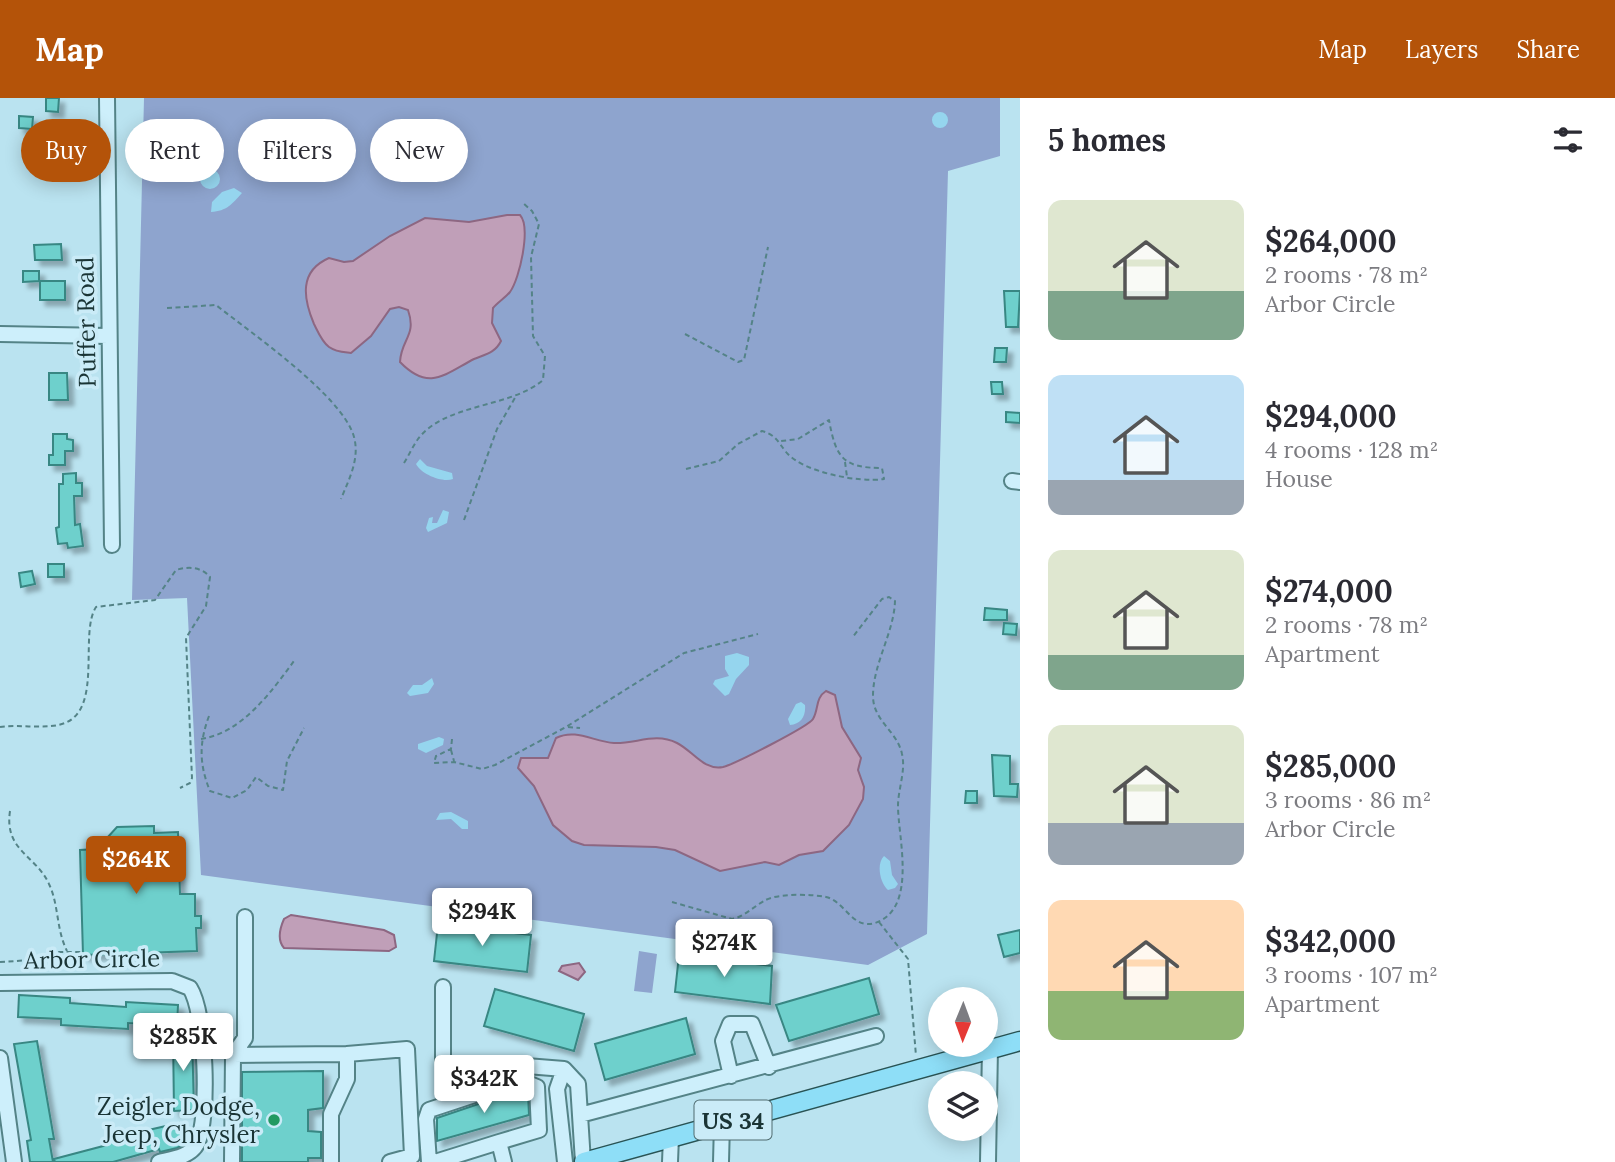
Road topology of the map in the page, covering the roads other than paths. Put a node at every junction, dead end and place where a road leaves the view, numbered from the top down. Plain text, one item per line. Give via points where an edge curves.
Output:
1 (107, 98) edge
2 (0, 334) edge
3 (108, 336) junction
4 (111, 545) dead end
5 (245, 917) dead end
6 (0, 983) edge
7 (443, 987) dead end
8 (876, 1037) dead end
9 (1020, 1041) edge
10 (998, 1046) edge
11 (346, 1054) junction
12 (233, 1055) junction
13 (957, 1057) edge
14 (990, 1057) edge
15 (0, 1058) edge
16 (769, 1067) junction
17 (564, 1069) junction
18 (731, 1076) junction
19 (579, 1099) junction
20 (559, 1101) junction
21 (580, 1115) junction
22 (722, 1123) junction
23 (671, 1137) junction
24 (499, 1142) junction
25 (14, 1162) edge
26 (159, 1162) edge
27 (232, 1162) edge
28 (331, 1162) edge
29 (390, 1162) edge
30 (429, 1162) edge
31 (435, 1162) edge
32 (504, 1162) edge
33 (565, 1162) edge
34 (583, 1162) edge
35 (670, 1162) edge
36 (721, 1162) edge
37 (988, 1162) edge

1 - 3 street, Puffer Road
2 - 3 street
3 - 4 street, Puffer Road
5 - 12 street via 245,1038
6 - 26 street, Arbor Circle via 173,981 190,988 202,1018 201,1128 191,1150
7 - 17 street via 443,1060 450,1066
8 - 16 street
9 - 10 main road, US 34
11 - 12 street
11 - 28 street via 347,1079 331,1114
11 - 29 street via 407,1049 412,1156
12 - 27 street
13 - 22 main road, US 34
14 - 37 street
15 - 25 street
16 - 18 street
16 - 18 street via 752,1024 730,1024 723,1041
17 - 19 street via 578,1084
17 - 20 street via 557,1089
18 - 21 street
19 - 20 street
19 - 21 street
20 - 33 street
21 - 34 street
22 - 23 main road, US 34
22 - 36 street
23 - 34 main road, US 34
23 - 35 street
24 - 30 street via 539,1130 537,1087 520,1080 429,1110
24 - 31 street
24 - 32 street

